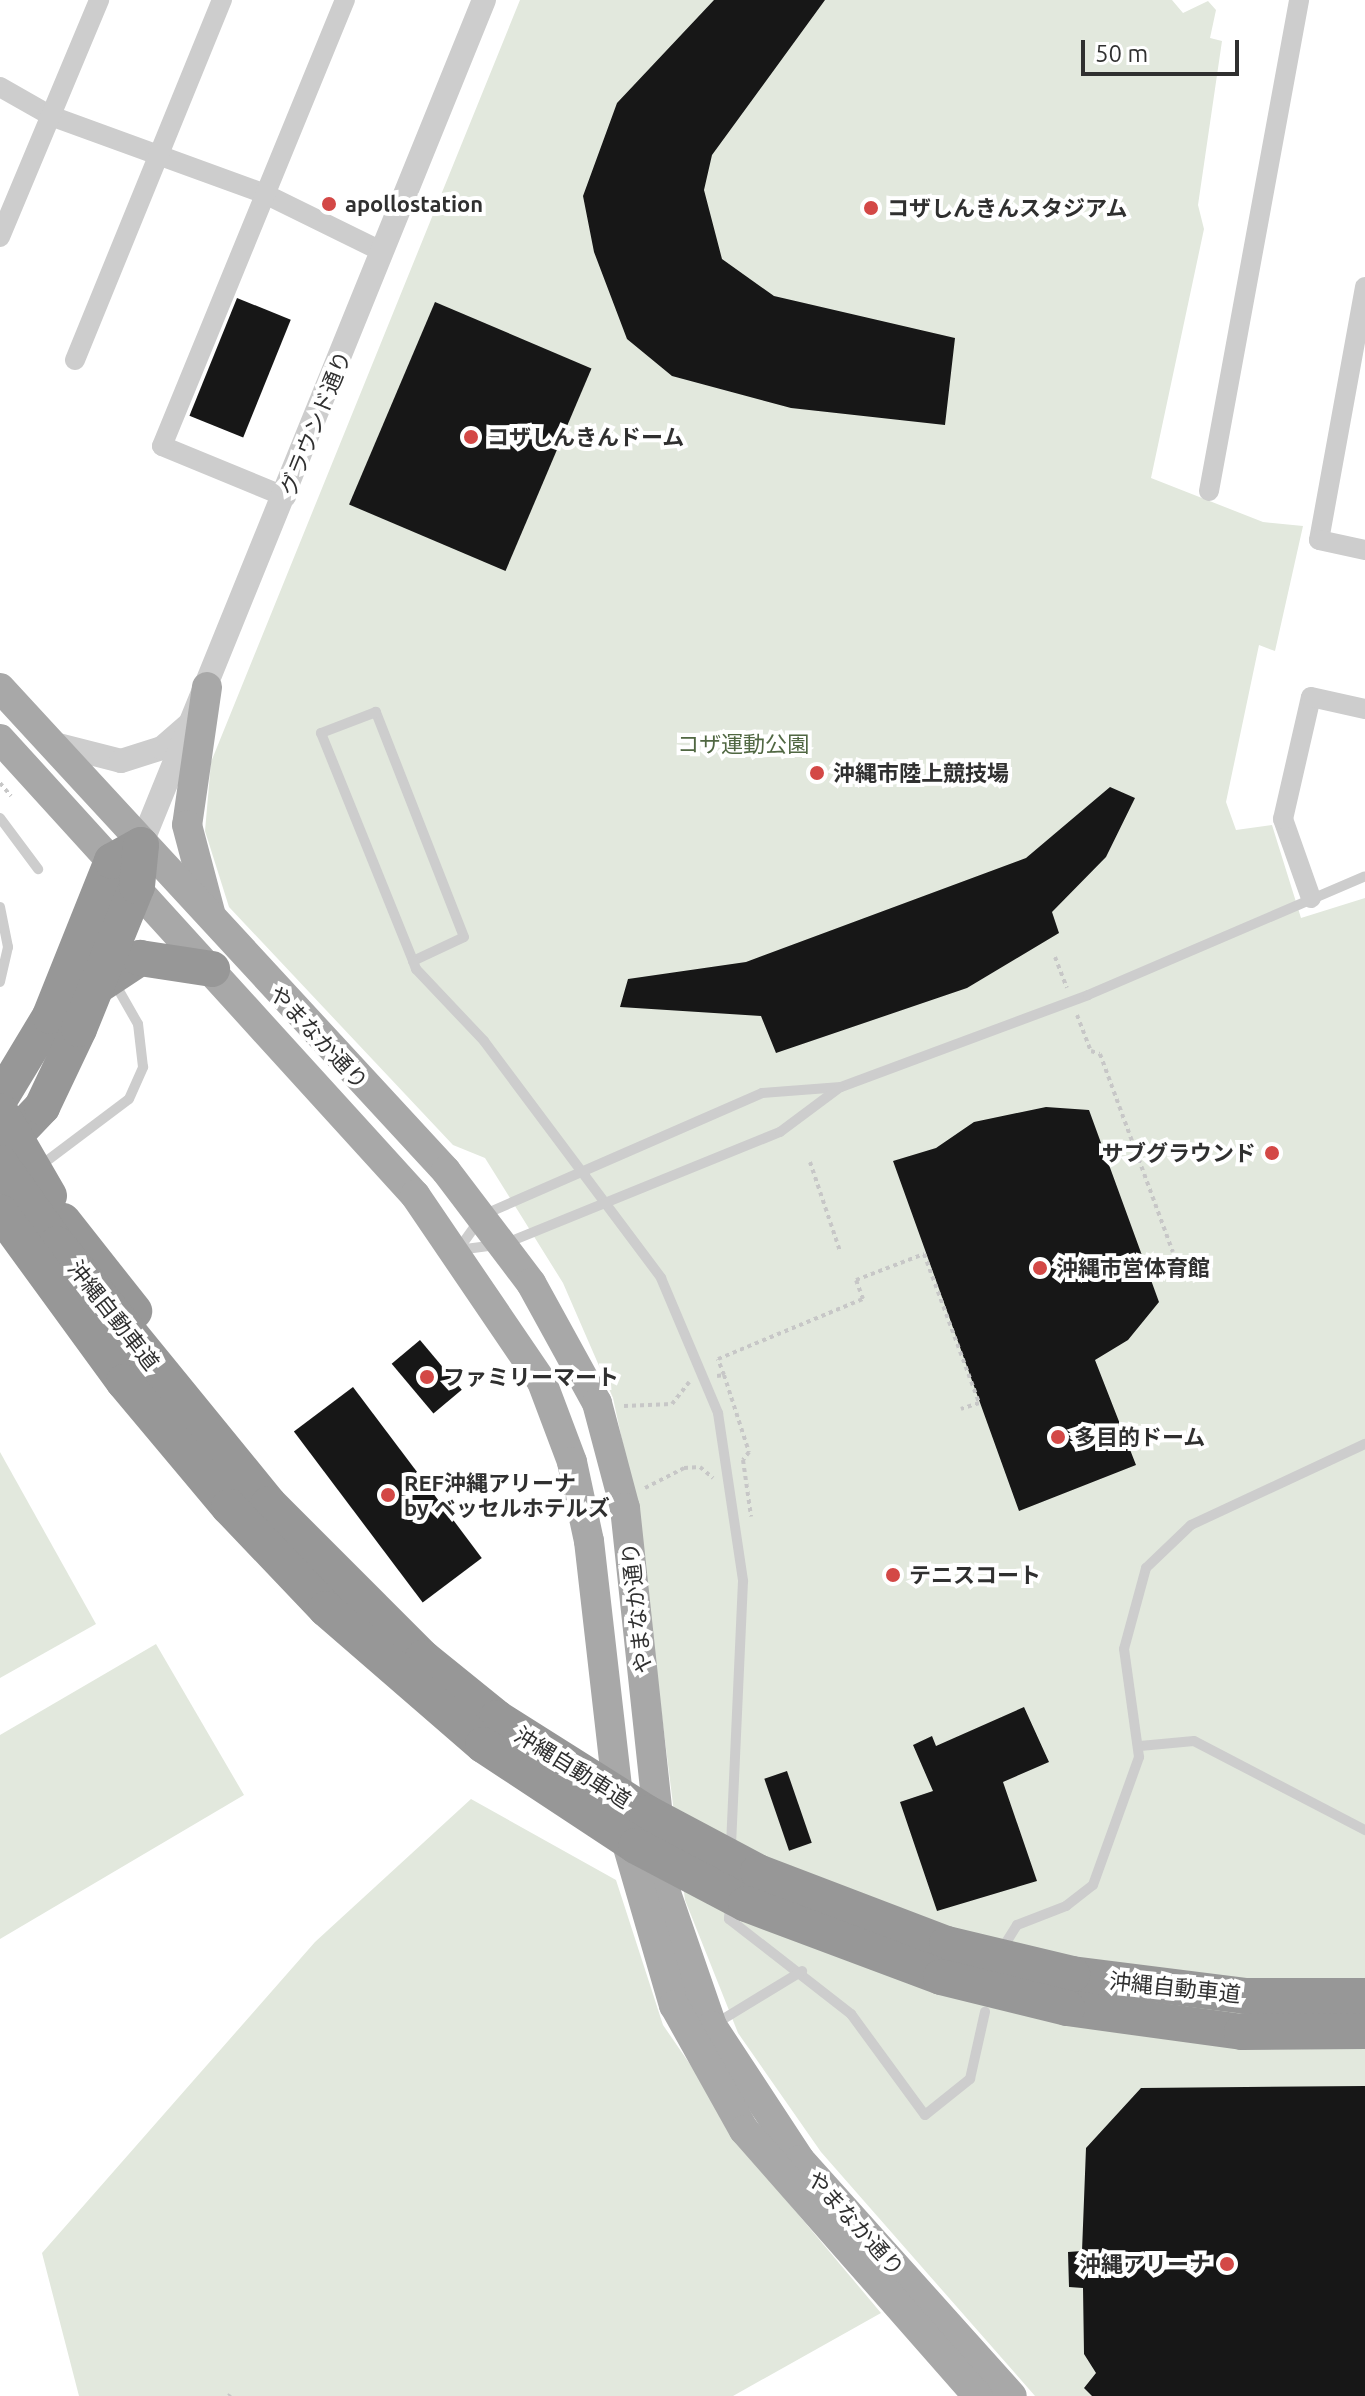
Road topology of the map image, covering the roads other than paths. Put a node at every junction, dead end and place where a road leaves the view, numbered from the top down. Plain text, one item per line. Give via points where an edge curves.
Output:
1 (99, 0) edge
2 (222, 0) edge
3 (345, 0) edge
4 (484, 0) edge
5 (1299, 0) edge
6 (0, 87) edge
7 (51, 116) junction
8 (159, 155) junction
9 (265, 194) junction
10 (0, 237) edge
11 (383, 252) junction
12 (1365, 287) edge
13 (75, 360) dead end
14 (1209, 491) dead end
15 (286, 497) junction
16 (1365, 550) edge
17 (207, 687) junction
18 (0, 688) edge
19 (1365, 709) edge
20 (192, 722) junction
21 (0, 739) edge
22 (46, 739) junction
23 (0, 818) edge
24 (127, 853) junction
25 (38, 869) dead end
26 (1365, 876) edge
27 (137, 886) junction
28 (1311, 898) junction
29 (0, 907) edge
30 (218, 930) junction
31 (413, 961) junction
32 (212, 969) junction
33 (0, 982) edge
34 (107, 988) junction
35 (841, 1087) junction
36 (0, 1099) edge
37 (0, 1111) edge
38 (0, 1151) edge
39 (0, 1163) edge
40 (582, 1170) junction
41 (0, 1194) edge
42 (606, 1198) junction
43 (0, 1212) edge
44 (483, 1215) junction
45 (0, 1240) edge
46 (504, 1244) junction
47 (458, 1250) junction
48 (124, 1382) junction
49 (1365, 1444) edge
50 (346, 1585) junction
51 (1140, 1746) junction
52 (1365, 1830) edge
53 (1007, 1941) dead end
54 (802, 1971) junction
55 (1070, 1991) junction
56 (1365, 1996) edge
57 (985, 2012) dead end
58 (1365, 2031) edge
59 (701, 2033) junction
60 (978, 2396) edge
61 (1012, 2396) edge

1 - 7 street
2 - 8 street
3 - 9 street
4 - 11 street, グラウンド通り
5 - 14 street
6 - 7 street
7 - 8 street
7 - 10 street
8 - 9 street
8 - 13 street
9 - 11 street
9 - 15 street via 162,446
11 - 15 street, グラウンド通り
12 - 16 street via 1319,540
15 - 17 street, グラウンド通り
17 - 20 street, グラウンド通り
17 - 30 main road via 187,825
18 - 22 main road, やまなか通り
19 - 28 street via 1311,697 1283,819
20 - 22 street via 162,748 121,761 69,753
20 - 24 street, グラウンド通り
21 - 24 main road, やまなか通り
22 - 24 main road, やまなか通り
23 - 25 lane
24 - 27 highway
24 - 30 main road, やまなか通り
24 - 36 highway via 50,1016
26 - 28 lane
27 - 32 main road, やまなか通り
27 - 34 highway
28 - 35 lane via 1072,1001
29 - 33 lane via 8,947
30 - 44 main road, やまなか通り
31 - 31 lane via 464,937 376,712 321,733
31 - 40 lane
32 - 34 highway via 140,958
32 - 47 main road, やまなか通り
34 - 38 highway via 42,1107
34 - 41 lane via 140,1039 143,1067 129,1099
35 - 40 lane via 762,1093
35 - 42 lane via 780,1132
37 - 50 highway, bridge via 63,1221
39 - 50 highway, 沖縄自動車道, bridge via 57,1244 198,1421
40 - 42 lane
40 - 44 lane
42 - 46 lane
42 - 54 lane via 661,1278 708,1378 732,1473 743,1581 729,1919
43 - 48 highway, 沖縄自動車道, bridge
44 - 46 main road, やまなか通り
44 - 47 lane
45 - 48 highway, bridge
46 - 47 lane
46 - 59 main road, やまなか通り via 597,1403 625,1508 666,1893
47 - 59 main road, やまなか通り via 542,1382 572,1462 589,1541 621,1823 653,1950
48 - 55 highway, 沖縄自動車道, bridge via 326,1609 406,1683 557,1798 746,1904 941,1977
49 - 51 lane via 1191,1525 1146,1568 1124,1649
50 - 55 highway, 沖縄自動車道, bridge via 497,1718 647,1813 859,1914
51 - 52 lane via 1194,1741
51 - 53 lane via 1093,1885 1066,1906 1017,1925
54 - 57 lane via 851,2014 876,2058 925,2115 970,2079
54 - 59 lane
55 - 56 highway, 沖縄自動車道
55 - 58 highway, 沖縄自動車道 via 1242,2032
59 - 60 main road, やまなか通り via 744,2130
59 - 61 main road, やまなか通り via 800,2160

